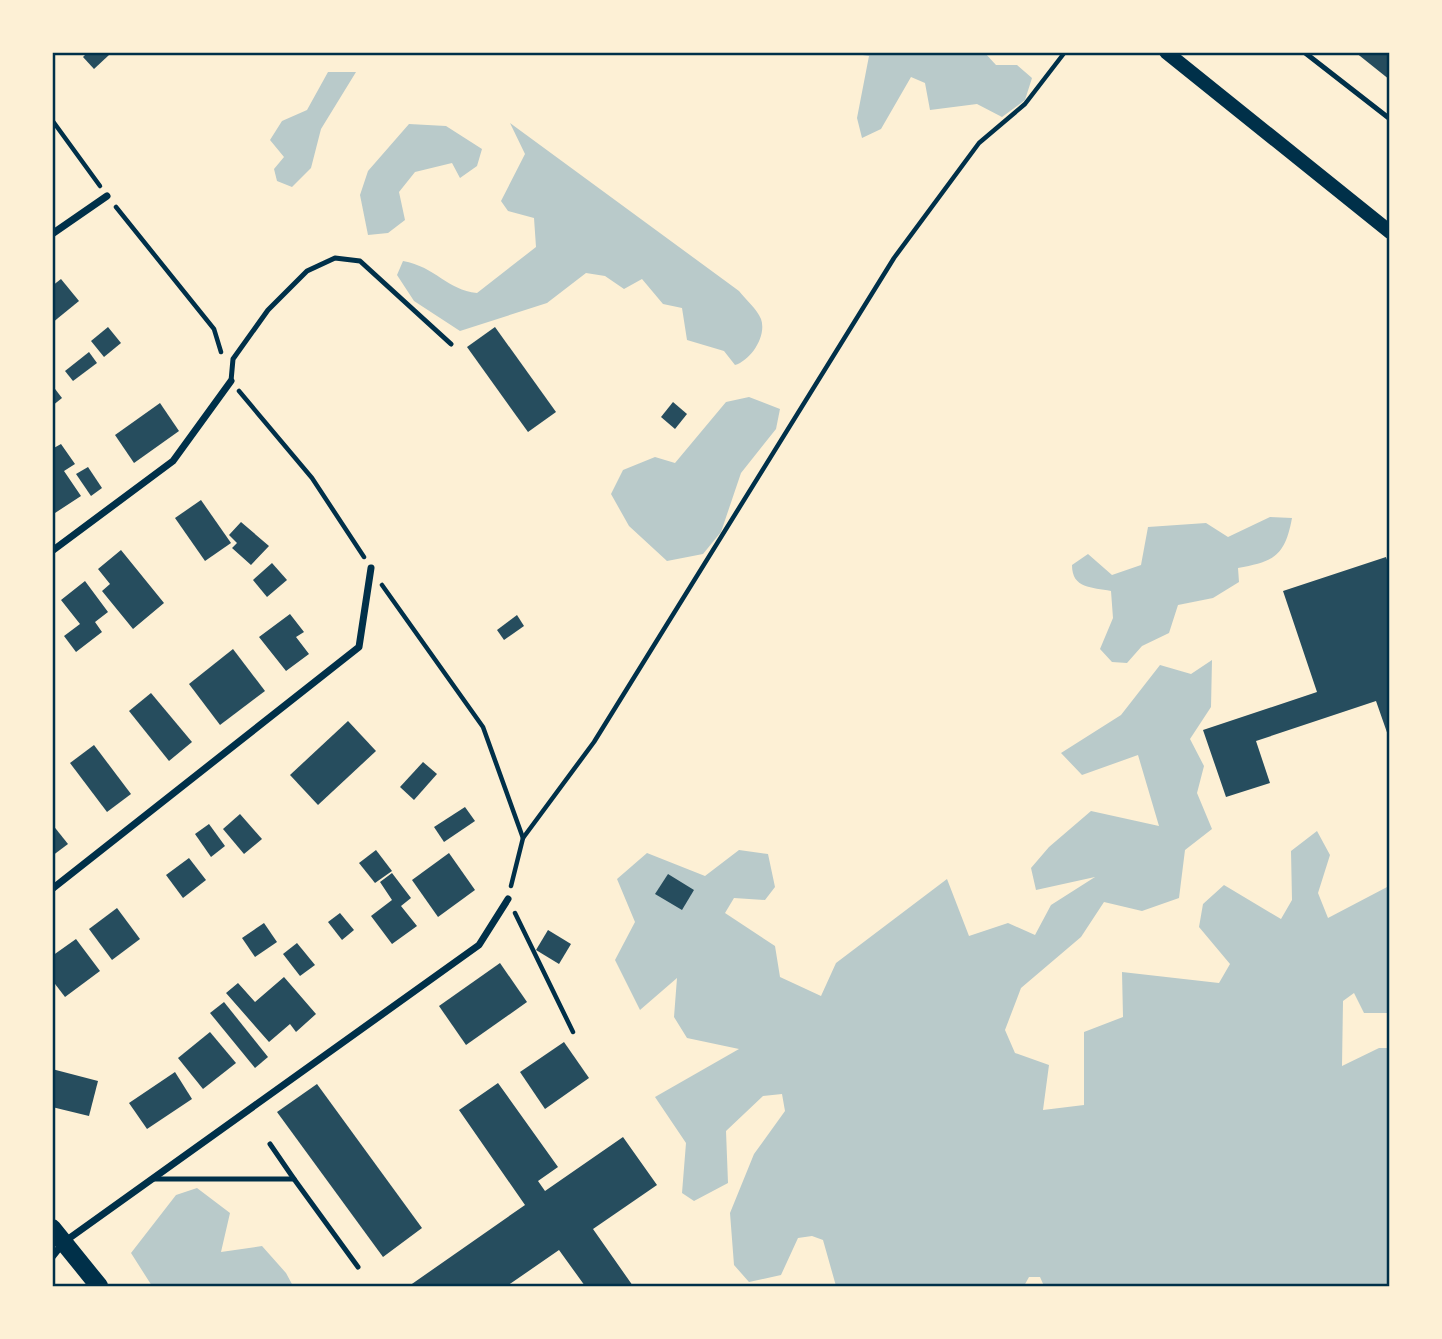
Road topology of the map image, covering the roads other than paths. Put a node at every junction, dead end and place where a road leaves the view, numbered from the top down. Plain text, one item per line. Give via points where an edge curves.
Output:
1 (1166, 52) edge
2 (1304, 52) edge
3 (1390, 120) edge
4 (107, 195) road end
5 (1390, 232) edge
6 (52, 234) edge
7 (451, 344) dead end
8 (231, 381) joint
9 (52, 551) edge
10 (371, 568) road end
11 (52, 889) edge
12 (508, 899) road end
13 (270, 1144) dead end
14 (153, 1179) junction
15 (294, 1179) junction
16 (52, 1228) edge
17 (64, 1242) junction
18 (52, 1257) edge
19 (358, 1267) dead end
20 (99, 1286) edge

1 - 5 main road
2 - 3 lane
4 - 6 street
7 - 8 lane via 360,261 335,258 307,271 268,310 233,359
8 - 9 street via 173,461
10 - 11 street via 359,647
12 - 14 street via 479,945
13 - 15 lane
14 - 15 lane
14 - 17 street
15 - 19 lane
16 - 17 main road
17 - 18 street
17 - 20 main road

